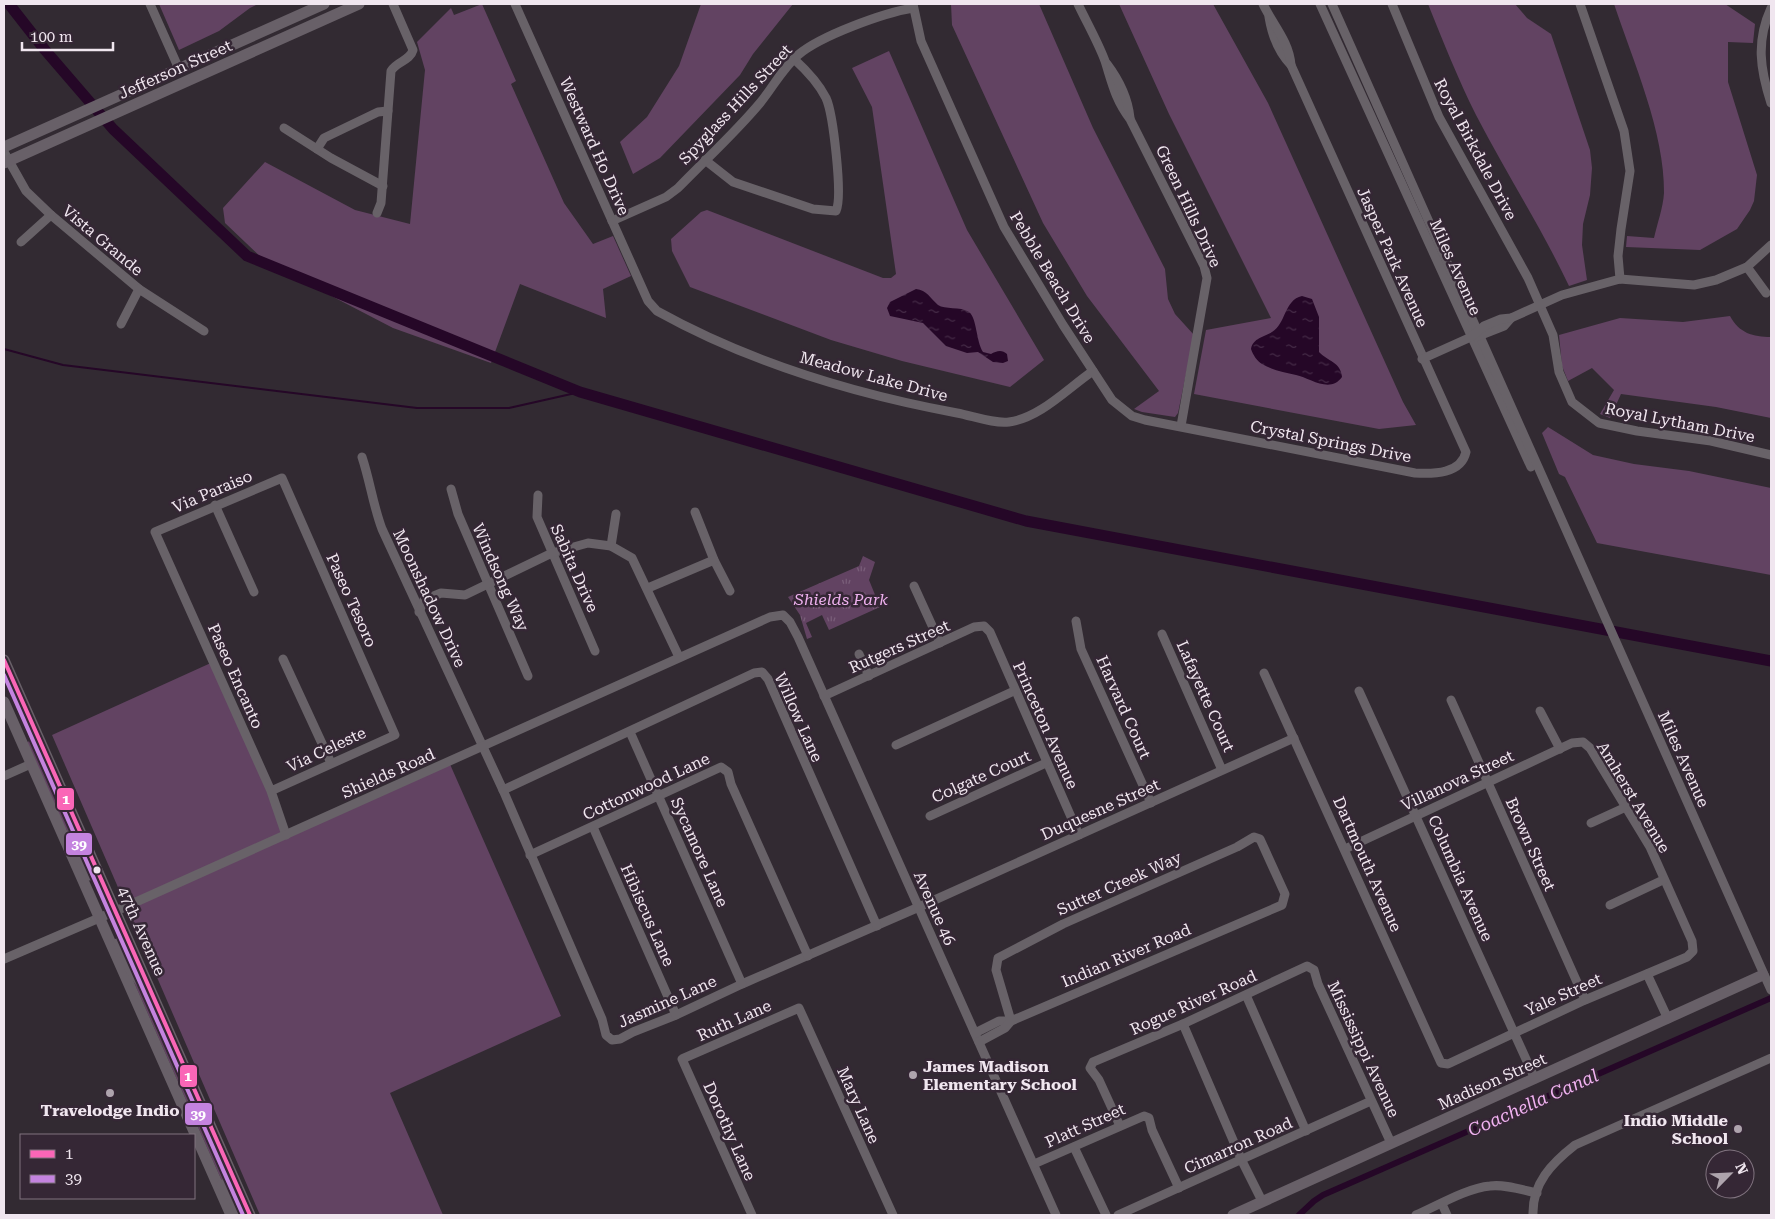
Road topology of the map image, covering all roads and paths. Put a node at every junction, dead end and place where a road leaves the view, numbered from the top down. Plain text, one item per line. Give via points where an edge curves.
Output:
1 (150, 4) edge
2 (324, 4) edge
3 (359, 4) edge
4 (393, 4) edge
5 (514, 4) edge
6 (1078, 4) edge
7 (1263, 4) edge
8 (1320, 4) edge
9 (1332, 4) edge
10 (1392, 4) edge
11 (1580, 4) edge
12 (913, 6) edge
13 (1771, 8) edge
14 (794, 58) junction
15 (180, 69) junction
16 (1771, 104) edge
17 (388, 111) junction
18 (284, 128) dead end
19 (4, 147) edge
20 (317, 149) junction
21 (5, 158) edge
22 (706, 160) junction
23 (383, 186) junction
24 (377, 213) dead end
25 (51, 215) junction
26 (612, 221) junction
27 (21, 242) dead end
28 (1771, 245) edge
29 (1747, 266) junction
30 (1620, 279) junction
31 (139, 289) junction
32 (1766, 293) dead end
33 (648, 301) joint
34 (1540, 306) junction
35 (122, 324) dead end
36 (204, 330) dead end
37 (1480, 334) junction
38 (1471, 337) junction
39 (1422, 359) junction
40 (1093, 371) junction
41 (1185, 427) junction
42 (1771, 455) edge
43 (362, 457) dead end
44 (1464, 461) joint
45 (282, 478) joint
46 (451, 489) dead end
47 (538, 495) dead end
48 (215, 505) junction
49 (695, 512) dead end
50 (616, 514) dead end
51 (155, 532) joint
52 (1569, 540) junction
53 (611, 546) junction
54 (552, 553) junction
55 (714, 560) junction
56 (488, 585) junction
57 (914, 586) dead end
58 (648, 588) junction
59 (730, 591) dead end
60 (254, 592) dead end
61 (419, 612) junction
62 (783, 615) joint
63 (1076, 621) dead end
64 (986, 627) joint
65 (1162, 634) dead end
66 (940, 644) junction
67 (595, 651) dead end
68 (859, 654) dead end
69 (679, 657) junction
70 (283, 659) dead end
71 (4, 660) edge
72 (1264, 674) dead end
73 (528, 676) dead end
74 (869, 676) junction
75 (1014, 691) junction
76 (1359, 691) dead end
77 (824, 696) junction
78 (1451, 700) dead end
79 (4, 702) edge
80 (1540, 711) dead end
81 (630, 732) junction
82 (394, 735) joint
83 (1294, 738) junction
84 (1583, 742) joint
85 (896, 744) dead end
86 (483, 746) junction
87 (1560, 749) junction
88 (331, 763) junction
89 (1046, 763) junction
90 (31, 764) junction
91 (1222, 770) junction
92 (4, 776) edge
93 (1487, 783) junction
94 (503, 790) junction
95 (271, 791) junction
96 (660, 796) junction
97 (1151, 803) junction
98 (1626, 807) junction
99 (930, 816) dead end
100 (1416, 816) junction
101 (1591, 823) dead end
102 (59, 826) junction
103 (593, 827) junction
104 (286, 835) junction
105 (1079, 835) junction
106 (1257, 838) joint
107 (1345, 849) junction
108 (530, 855) junction
109 (1663, 880) junction
110 (1610, 905) dead end
111 (919, 907) junction
112 (115, 911) junction
113 (99, 917) junction
114 (877, 926) junction
115 (1693, 951) joint
116 (808, 956) junction
117 (4, 959) edge
118 (1310, 967) joint
119 (1647, 974) junction
120 (1763, 975) junction
121 (742, 984) junction
122 (1771, 990) edge
123 (1246, 995) junction
124 (154, 998) junction
125 (1586, 1000) junction
126 (799, 1008) joint
127 (676, 1015) junction
128 (1668, 1020) junction
129 (1011, 1021) junction
130 (1183, 1024) junction
131 (974, 1033) junction
132 (1514, 1033) junction
133 (979, 1042) junction
134 (1771, 1058) edge
135 (682, 1059) joint
136 (1444, 1065) joint
137 (1535, 1079) junction
138 (1371, 1101) junction
139 (1120, 1126) junction
140 (1306, 1131) junction
141 (1391, 1143) junction
142 (1074, 1146) junction
143 (1242, 1161) junction
144 (1034, 1164) junction
145 (213, 1174) junction
146 (1179, 1188) junction
147 (1536, 1193) junction
148 (1262, 1201) junction
149 (1442, 1204) junction
150 (232, 1215) edge
151 (242, 1215) edge
152 (250, 1215) edge
153 (752, 1215) edge
154 (893, 1215) edge
155 (1056, 1215) edge
156 (1106, 1215) edge
157 (1118, 1215) edge
158 (1233, 1215) edge
159 (1416, 1215) edge
160 (1447, 1215) edge
161 (1533, 1215) edge

1 - 15 street
2 - 15 main road, Jefferson Street
3 - 21 main road, Jefferson Street via 50,142
4 - 17 street via 413,50 391,71
5 - 26 street, Westward Ho Drive
6 - 41 street, Green Hills Drive via 1105,62 1121,107 1130,118 1204,266 1207,278
7 - 39 street, Jasper Park Avenue via 1271,32 1283,57 1291,65
8 - 38 street, Miles Avenue
9 - 37 street, Miles Avenue
10 - 34 street, Royal Birkdale Drive via 1438,117 1512,247
11 - 30 street via 1624,131 1630,171 1620,229
12 - 14 street, Spyglass Hills Street via 860,24
12 - 40 street, Pebble Beach Drive via 921,41 1004,227
13 - 16 street via 1762,32 1760,55
14 - 22 street, Spyglass Hills Street via 760,104
14 - 22 street via 825,96 830,110 839,205 836,211 823,211 733,182
15 - 19 main road, Jefferson Street
17 - 20 street via 378,112 324,138
17 - 23 street
18 - 20 street
20 - 23 street
21 - 25 street, Vista Grande via 26,191
22 - 26 street, Spyglass Hills Street via 666,196
23 - 24 street
25 - 27 street
25 - 31 street, Vista Grande
26 - 33 street, Westward Ho Drive
28 - 29 street
29 - 30 street via 1716,280 1694,285
29 - 32 street
30 - 34 street via 1562,295
31 - 35 street
31 - 36 street, Vista Grande
33 - 40 street, Meadow Lake Drive via 657,311 741,352 796,371 933,409 996,420 1009,422 1031,414
34 - 37 street via 1511,318 1504,326
34 - 42 street, Royal Lytham Drive via 1553,336 1559,372 1572,402 1599,423 1710,441
37 - 38 street
37 - 52 street, Miles Avenue
38 - 39 street
38 - 52 street, Miles Avenue
39 - 44 street, Jasper Park Avenue via 1466,452
40 - 41 street, Pebble Beach Drive via 1112,400 1132,416
41 - 44 street, Crystal Springs Drive via 1415,473 1429,474 1457,468
43 - 61 street, Moonshadow Drive via 382,529
45 - 48 street, Via Paraiso
45 - 82 street, Paseo Tesoro
46 - 56 street, Windsong Way
47 - 54 street, Sabita Drive via 537,517
48 - 51 street, Via Paraiso
48 - 60 street
49 - 55 street
50 - 53 street
51 - 95 street, Paseo Encanto
52 - 120 street, Miles Avenue
53 - 54 street via 588,543
53 - 58 street via 632,558
54 - 56 street
54 - 67 street, Sabita Drive
55 - 58 street
55 - 59 street
56 - 61 street via 465,595 441,593 424,600
56 - 73 street, Windsong Way
57 - 66 street
58 - 69 street
61 - 86 street, Moonshadow Drive
62 - 69 street, Shields Road via 770,617
62 - 77 street, Avenue 46 via 790,622
63 - 97 street, Harvard Court via 1081,649
64 - 66 street, Rutgers Street via 974,627
64 - 75 street, Princeton Avenue
65 - 91 street, Lafayette Court
66 - 74 street, Rutgers Street
68 - 74 street
69 - 86 street, Shields Road
70 - 88 street
71 - 112 main road, 47th Avenue
72 - 83 street, Dartmouth Avenue
74 - 77 street, Rutgers Street
75 - 85 street
75 - 89 street, Princeton Avenue
76 - 100 street, Columbia Avenue
77 - 111 street, Avenue 46
78 - 93 street, Brown Street
79 - 90 main road, 47th Avenue
80 - 87 street
81 - 94 street, Willow Lane
81 - 96 street, Sycamore Lane
81 - 114 street, Willow Lane via 762,672 768,679
82 - 88 street, Via Celeste
83 - 91 street, Duquesne Street
83 - 107 street, Dartmouth Avenue
84 - 87 street, Villanova Street
84 - 98 street, Amherst Avenue via 1590,748
86 - 94 street, Jasmine Lane
86 - 104 street, Shields Road
87 - 93 street, Villanova Street
88 - 95 street, Via Celeste
89 - 99 street, Colgate Court
89 - 105 street, Princeton Avenue
90 - 92 street
90 - 102 main road, 47th Avenue
91 - 97 street, Duquesne Street
93 - 100 street, Villanova Street
93 - 125 street, Brown Street
94 - 108 street, Jasmine Lane
95 - 104 street, Paseo Encanto
96 - 103 street, Cottonwood Lane
96 - 116 street, Cottonwood Lane via 718,768 728,772
96 - 121 street, Sycamore Lane
97 - 105 street, Duquesne Street
98 - 101 street
98 - 109 street, Amherst Avenue via 1650,847
100 - 107 street, Villanova Street
100 - 132 street, Columbia Avenue
102 - 112 main road via 79,850 101,900
102 - 113 main road, 47th Avenue
103 - 108 street, Cottonwood Lane
103 - 127 street, Hibiscus Lane
104 - 112 street, Shields Road
105 - 111 street, Duquesne Street
106 - 129 street, Sutter Creek Way via 1063,924 997,961 996,970
106 - 129 street, Indian River Road via 1263,843 1286,898 1278,907
107 - 136 street, Dartmouth Avenue via 1437,1059
108 - 127 street, Jasmine Lane via 608,1038 620,1039
109 - 110 street
109 - 115 street, Amherst Avenue via 1692,941
111 - 114 street, Jasmine Lane
111 - 131 street, Avenue 46
112 - 113 street, Shields Road
112 - 124 main road, 47th Avenue
113 - 117 street, Shields Road
113 - 124 main road via 112,928 131,970
113 - 145 main road, 47th Avenue
114 - 116 street, Jasmine Lane
115 - 119 street, Yale Street via 1687,957
116 - 121 street, Jasmine Lane
118 - 123 street, Rogue River Road via 1303,967
118 - 138 street, Mississippi Avenue
119 - 125 street, Yale Street
119 - 128 street
120 - 122 street, Miles Avenue
120 - 128 main road, Madison Street
121 - 127 street, Jasmine Lane
123 - 130 street, Rogue River Road
123 - 140 street
124 - 152 main road, 47th Avenue
125 - 132 street, Yale Street
126 - 135 street, Ruth Lane
126 - 154 street, Mary Lane
128 - 137 main road, Madison Street
129 - 131 street via 999,1021
129 - 133 street, Indian River Road via 1005,1028
130 - 139 street, Rogue River Road via 1096,1060 1090,1068
130 - 143 street
131 - 133 street, Avenue 46
132 - 136 street, Yale Street
132 - 137 street, Columbia Avenue
133 - 144 street, Avenue 46
134 - 147 street via 1575,1145 1551,1164
135 - 153 street, Dorothy Lane
137 - 141 main road, Madison Street
138 - 140 street, Cimarron Road
138 - 141 street, Mississippi Avenue
139 - 142 street, Platt Street
139 - 146 street, Platt Street via 1141,1116 1149,1118
140 - 143 street, Cimarron Road
141 - 148 main road, Madison Street
142 - 144 street, Platt Street
142 - 156 street
143 - 146 street, Cimarron Road
143 - 148 street
144 - 155 street, Avenue 46
145 - 150 main road, 47th Avenue
145 - 151 main road
146 - 157 street, Cimarron Road
147 - 149 street via 1490,1186
147 - 161 street
148 - 158 main road, Madison Street
149 - 159 street
149 - 160 street

